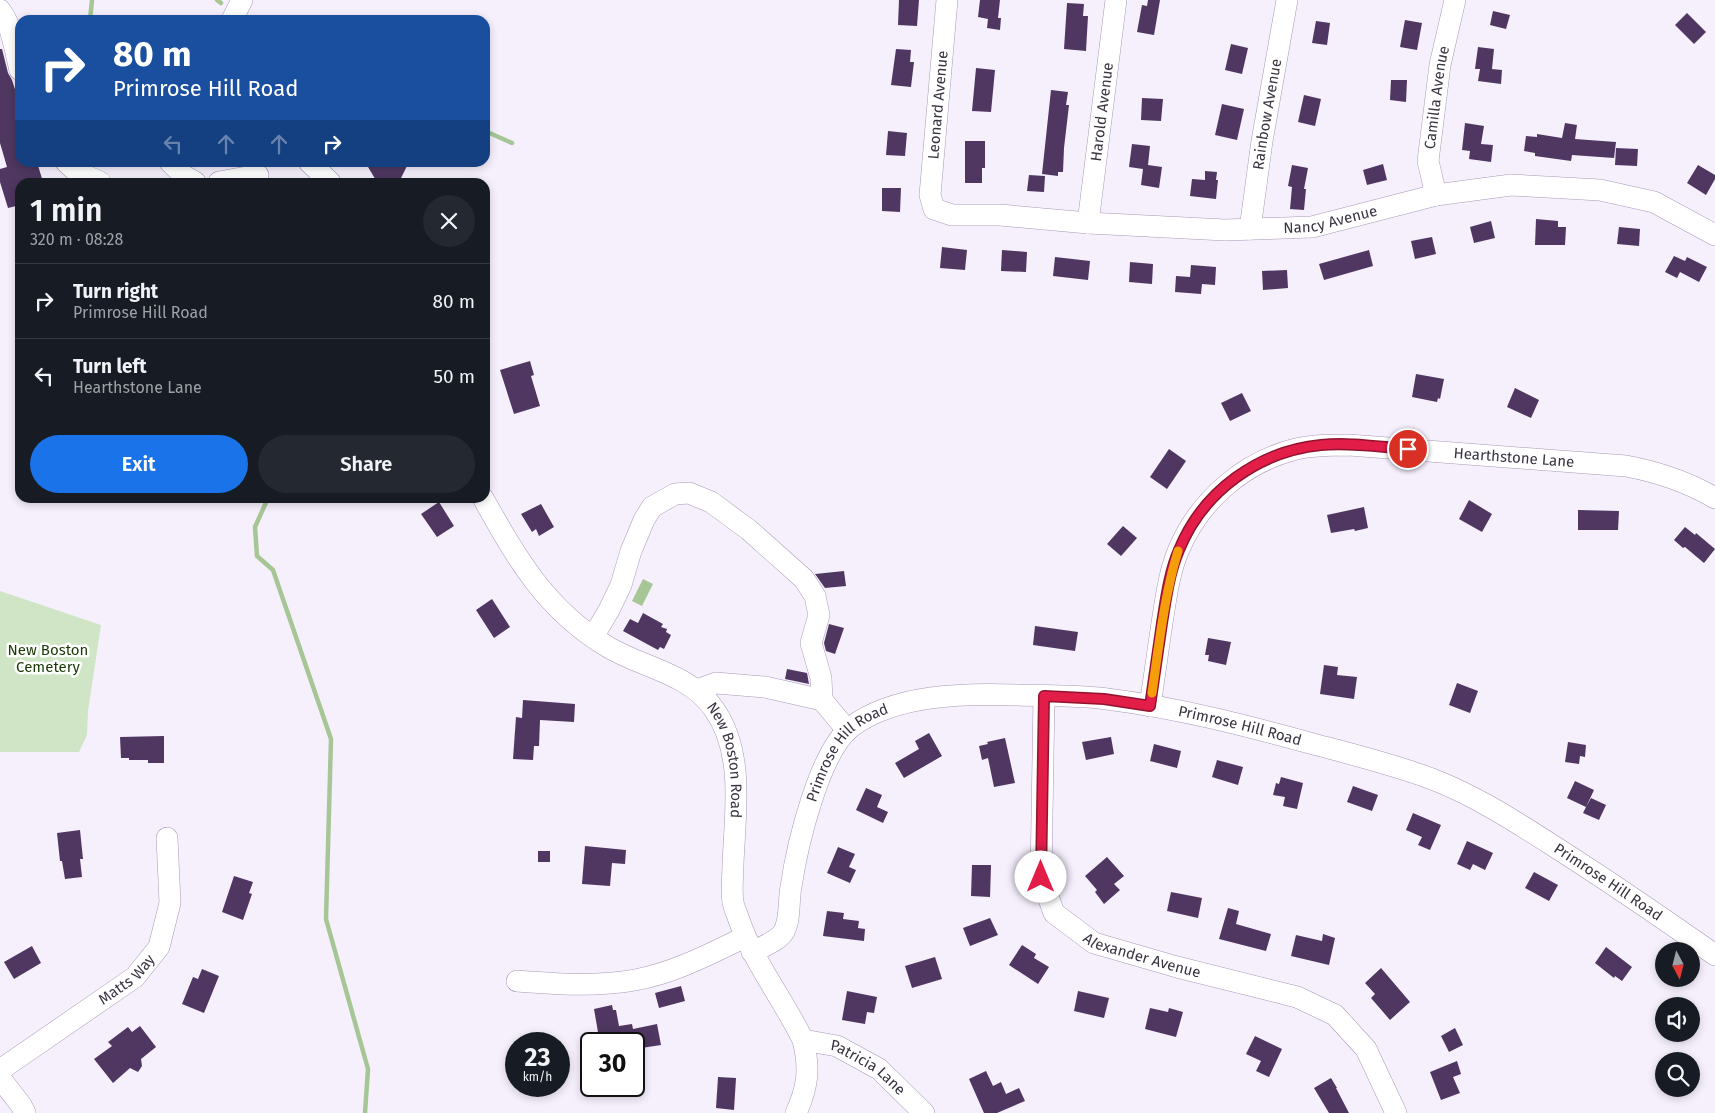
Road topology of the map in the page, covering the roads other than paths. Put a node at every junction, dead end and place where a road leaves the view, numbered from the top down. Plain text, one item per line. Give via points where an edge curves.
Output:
1 (242, 0) edge
2 (947, 0) edge
3 (1116, 0) edge
4 (1288, 0) edge
5 (1455, 0) edge
6 (0, 10) edge
7 (234, 15) edge
8 (15, 51) edge
9 (175, 167) edge
10 (314, 167) edge
11 (74, 172) edge
12 (258, 173) edge
13 (90, 178) edge
14 (188, 178) edge
15 (236, 178) edge
16 (326, 178) edge
17 (1436, 195) junction
18 (934, 209) joint
19 (1088, 223) junction
20 (1250, 229) junction
21 (1715, 235) edge
22 (1715, 498) edge
23 (487, 503) edge
24 (593, 637) junction
25 (697, 690) junction
26 (1044, 696) junction
27 (822, 700) junction
28 (1150, 706) junction
29 (847, 730) junction
30 (167, 838) dead end
31 (749, 945) junction
32 (1715, 955) edge
33 (517, 981) dead end
34 (803, 1040) junction
35 (0, 1070) edge
36 (0, 1078) edge
37 (25, 1113) edge
38 (796, 1113) edge
39 (924, 1113) edge
40 (1396, 1113) edge

1 - 7 street
2 - 18 street, Leonard Avenue via 930,195
3 - 19 street, Harold Avenue
4 - 20 street, Rainbow Avenue
5 - 17 street, Camilla Avenue via 1440,65 1428,161
6 - 8 street
9 - 14 street
10 - 16 street
11 - 13 street
12 - 15 street
17 - 20 street, Nancy Avenue via 1312,227
17 - 21 street, Nancy Avenue via 1511,185 1600,190 1654,202
18 - 19 street, Nancy Avenue via 952,215 1000,215
19 - 20 street, Nancy Avenue
22 - 28 street, Hearthstone Lane via 1676,478 1626,466 1349,445 1296,449 1271,457 1247,469 1206,504 1179,550 1166,601
23 - 24 street, New Boston Road via 532,580 573,622
24 - 25 street, New Boston Road
24 - 27 street via 621,585 631,551 652,507 675,494 689,493 711,502 749,530 804,579 816,596 819,615 810,643 822,678
25 - 27 street via 716,683 765,687
25 - 31 street, New Boston Road via 714,709 728,734 734,760 733,902
26 - 28 street, Primrose Hill Road via 1104,699
26 - 29 street, Primrose Hill Road via 976,693 939,696 880,711
26 - 40 street, Alexander Avenue via 1041,877 1054,913 1094,943 1297,998 1335,1015 1366,1049
27 - 29 street
28 - 32 street, Primrose Hill Road via 1238,724 1432,779 1496,809
29 - 31 street, Primrose Hill Road via 831,753 814,792 796,857 787,924 777,939
30 - 35 street, Matts Way via 170,903 159,947 135,977
31 - 33 street, Primrose Hill Road via 635,980 592,983
31 - 34 street, New Boston Road
34 - 38 street, New Boston Road via 808,1059 807,1076
34 - 39 street, Patricia Lane via 837,1046 879,1069
36 - 37 street

